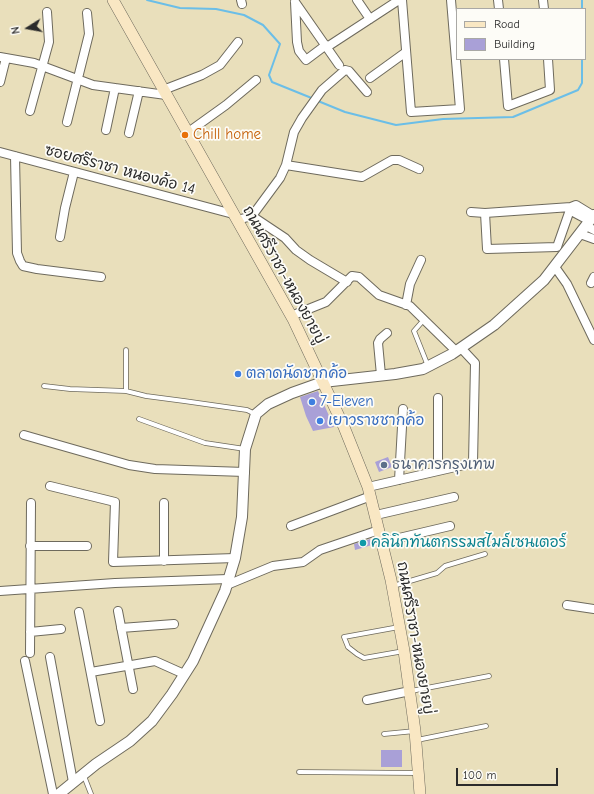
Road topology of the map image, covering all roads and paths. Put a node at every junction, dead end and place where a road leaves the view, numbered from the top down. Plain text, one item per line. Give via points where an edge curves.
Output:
1 (113, 0) edge
2 (357, 0) edge
3 (399, 0) edge
4 (402, 0) edge
5 (451, 0) edge
6 (295, 1) edge
7 (47, 12) dead end
8 (87, 13) dead end
9 (370, 19) junction
10 (238, 42) dead end
11 (326, 46) junction
12 (406, 52) junction
13 (3, 57) edge
14 (504, 60) edge
15 (548, 60) edge
16 (339, 65) dead end
17 (42, 66) junction
18 (370, 78) dead end
19 (78, 79) junction
20 (256, 80) dead end
21 (0, 82) edge
22 (115, 88) junction
23 (139, 91) junction
24 (165, 92) junction
25 (367, 92) dead end
26 (30, 112) dead end
27 (67, 122) dead end
28 (106, 130) dead end
29 (129, 133) dead end
30 (187, 133) junction
31 (0, 152) edge
32 (15, 156) junction
33 (286, 165) junction
34 (419, 169) dead end
35 (74, 172) junction
36 (571, 207) junction
37 (471, 212) dead end
38 (485, 213) junction
39 (252, 216) junction
40 (235, 217) junction
41 (590, 224) edge
42 (60, 237) dead end
43 (594, 239) edge
44 (422, 260) dead end
45 (555, 267) junction
46 (101, 277) dead end
47 (347, 282) junction
48 (406, 305) junction
49 (291, 316) junction
50 (421, 323) dead end
51 (387, 334) dead end
52 (594, 340) edge
53 (459, 349) junction
54 (126, 350) dead end
55 (428, 366) junction
56 (381, 375) junction
57 (323, 382) junction
58 (44, 386) dead end
59 (126, 391) junction
60 (438, 398) dead end
61 (403, 409) dead end
62 (256, 414) junction
63 (140, 419) dead end
64 (24, 435) dead end
65 (245, 449) junction
66 (438, 471) junction
67 (245, 472) junction
68 (399, 480) junction
69 (50, 486) dead end
70 (370, 492) junction
71 (454, 497) dead end
72 (164, 502) dead end
73 (30, 503) dead end
74 (376, 515) junction
75 (291, 526) dead end
76 (450, 526) dead end
77 (379, 530) junction
78 (382, 542) junction
79 (30, 546) junction
80 (87, 546) dead end
81 (485, 554) dead end
82 (235, 558) junction
83 (164, 561) junction
84 (227, 582) junction
85 (392, 586) junction
86 (30, 589) junction
87 (0, 591) edge
88 (567, 605) dead end
89 (594, 609) edge
90 (118, 611) dead end
91 (78, 612) dead end
92 (174, 624) dead end
93 (400, 627) junction
94 (121, 628) junction
95 (61, 629) dead end
96 (30, 632) junction
97 (404, 651) junction
98 (30, 653) dead end
99 (50, 657) dead end
100 (25, 661) dead end
101 (128, 666) junction
102 (91, 672) junction
103 (184, 674) junction
104 (489, 676) dead end
105 (133, 689) dead end
106 (410, 691) junction
107 (367, 700) dead end
108 (100, 721) dead end
109 (486, 726) dead end
110 (384, 734) dead end
111 (416, 735) junction
112 (299, 772) dead end
113 (419, 773) junction
114 (83, 774) junction
115 (73, 782) junction
116 (53, 794) edge
117 (59, 794) edge
118 (91, 794) edge
119 (420, 794) edge

1 - 24 main road, ถนนศรีราชา-หนองยายบู่
2 - 9 street
3 - 9 street
4 - 12 street
5 - 12 street via 460,109 411,112
6 - 11 street
6 - 11 street via 297,42 306,60
7 - 17 street via 49,42
8 - 19 street via 89,34
9 - 11 street
10 - 24 street via 220,65
11 - 16 street
12 - 18 street
13 - 17 street
13 - 21 street
14 - 15 street via 508,106 550,90
17 - 19 street
17 - 26 street
19 - 22 street via 93,85
19 - 27 street
20 - 30 street via 226,106
22 - 23 street
22 - 28 street
23 - 24 street
23 - 29 street
24 - 30 main road, ถนนศรีราชา-หนองยายบู่
25 - 33 street via 349,71 345,70 322,90 294,132
30 - 40 main road, ถนนศรีราชา-หนองยายบู่
31 - 32 street, ซอยศรีราชา หนองค้อ 14
32 - 35 street, ซอยศรีราชา หนองค้อ 14
32 - 46 street via 17,252 23,266
33 - 34 street via 362,177 392,160 399,160
33 - 39 street via 280,178
35 - 40 street, ซอยศรีราชา หนองค้อ 14
35 - 42 street
36 - 38 street
36 - 38 street via 557,247 487,249
36 - 41 street via 576,205
37 - 38 street
39 - 40 street
39 - 47 street via 285,238 310,260
40 - 49 main road, ถนนศรีราชา-หนองยายบู่
41 - 43 street
41 - 45 street
44 - 48 street via 410,284
45 - 52 street via 567,284
45 - 53 street via 494,325
47 - 48 street via 352,276 359,277 379,295
47 - 49 street via 326,302
48 - 53 street
49 - 57 main road, ถนนศรีราชา-หนองยายบู่
50 - 55 lane via 414,331
51 - 56 street via 378,343
53 - 55 street
53 - 66 street via 475,363 474,462
54 - 59 lane
55 - 56 street via 423,369
56 - 57 street
57 - 62 street via 268,404
57 - 70 main road, ถนนศรีราชา-หนองยายบู่
58 - 59 lane
59 - 62 lane via 247,410
60 - 66 street
61 - 68 street
62 - 65 street
63 - 65 lane via 205,443
64 - 67 street via 130,465 155,469
65 - 67 street
66 - 68 street
67 - 82 street via 242,517
68 - 70 street
69 - 83 street via 115,502 113,562
70 - 74 main road, ถนนศรีราชา-หนองยายบู่
70 - 75 street
71 - 74 street
72 - 83 street
73 - 79 street
74 - 77 main road, ถนนศรีราชา-หนองยายบู่
76 - 78 street
77 - 78 main road, ถนนศรีราชา-หนองยายบู่
77 - 84 street via 320,550 303,562 273,566
78 - 85 main road, ถนนศรีราชา-หนองยายบู่
79 - 80 street
79 - 86 street
81 - 85 lane via 445,566 438,573
82 - 83 street
82 - 84 street
84 - 86 street via 115,583
84 - 103 street via 211,622
85 - 93 main road, ถนนศรีราชา-หนองยายบู่
86 - 87 street
86 - 96 street
88 - 89 street
90 - 94 street
91 - 102 street
92 - 94 street
93 - 97 main road, ถนนศรีราชา-หนองยายบู่
93 - 97 lane via 344,637 348,647 364,658
94 - 101 street
95 - 96 street
96 - 98 street
97 - 106 main road, ถนนศรีราชา-หนองยายบู่
99 - 115 street
100 - 116 street
101 - 102 street
101 - 103 street via 155,661
101 - 105 street
102 - 108 street
103 - 114 street via 152,721
104 - 106 lane
106 - 107 street
106 - 111 main road, ถนนศรีราชา-หนองยายบู่
109 - 111 lane
110 - 111 lane
111 - 113 main road, ถนนศรีราชา-หนองยายบู่
112 - 113 lane
113 - 119 main road, ถนนศรีราชา-หนองยายบู่
114 - 115 street
114 - 118 lane
115 - 117 street

